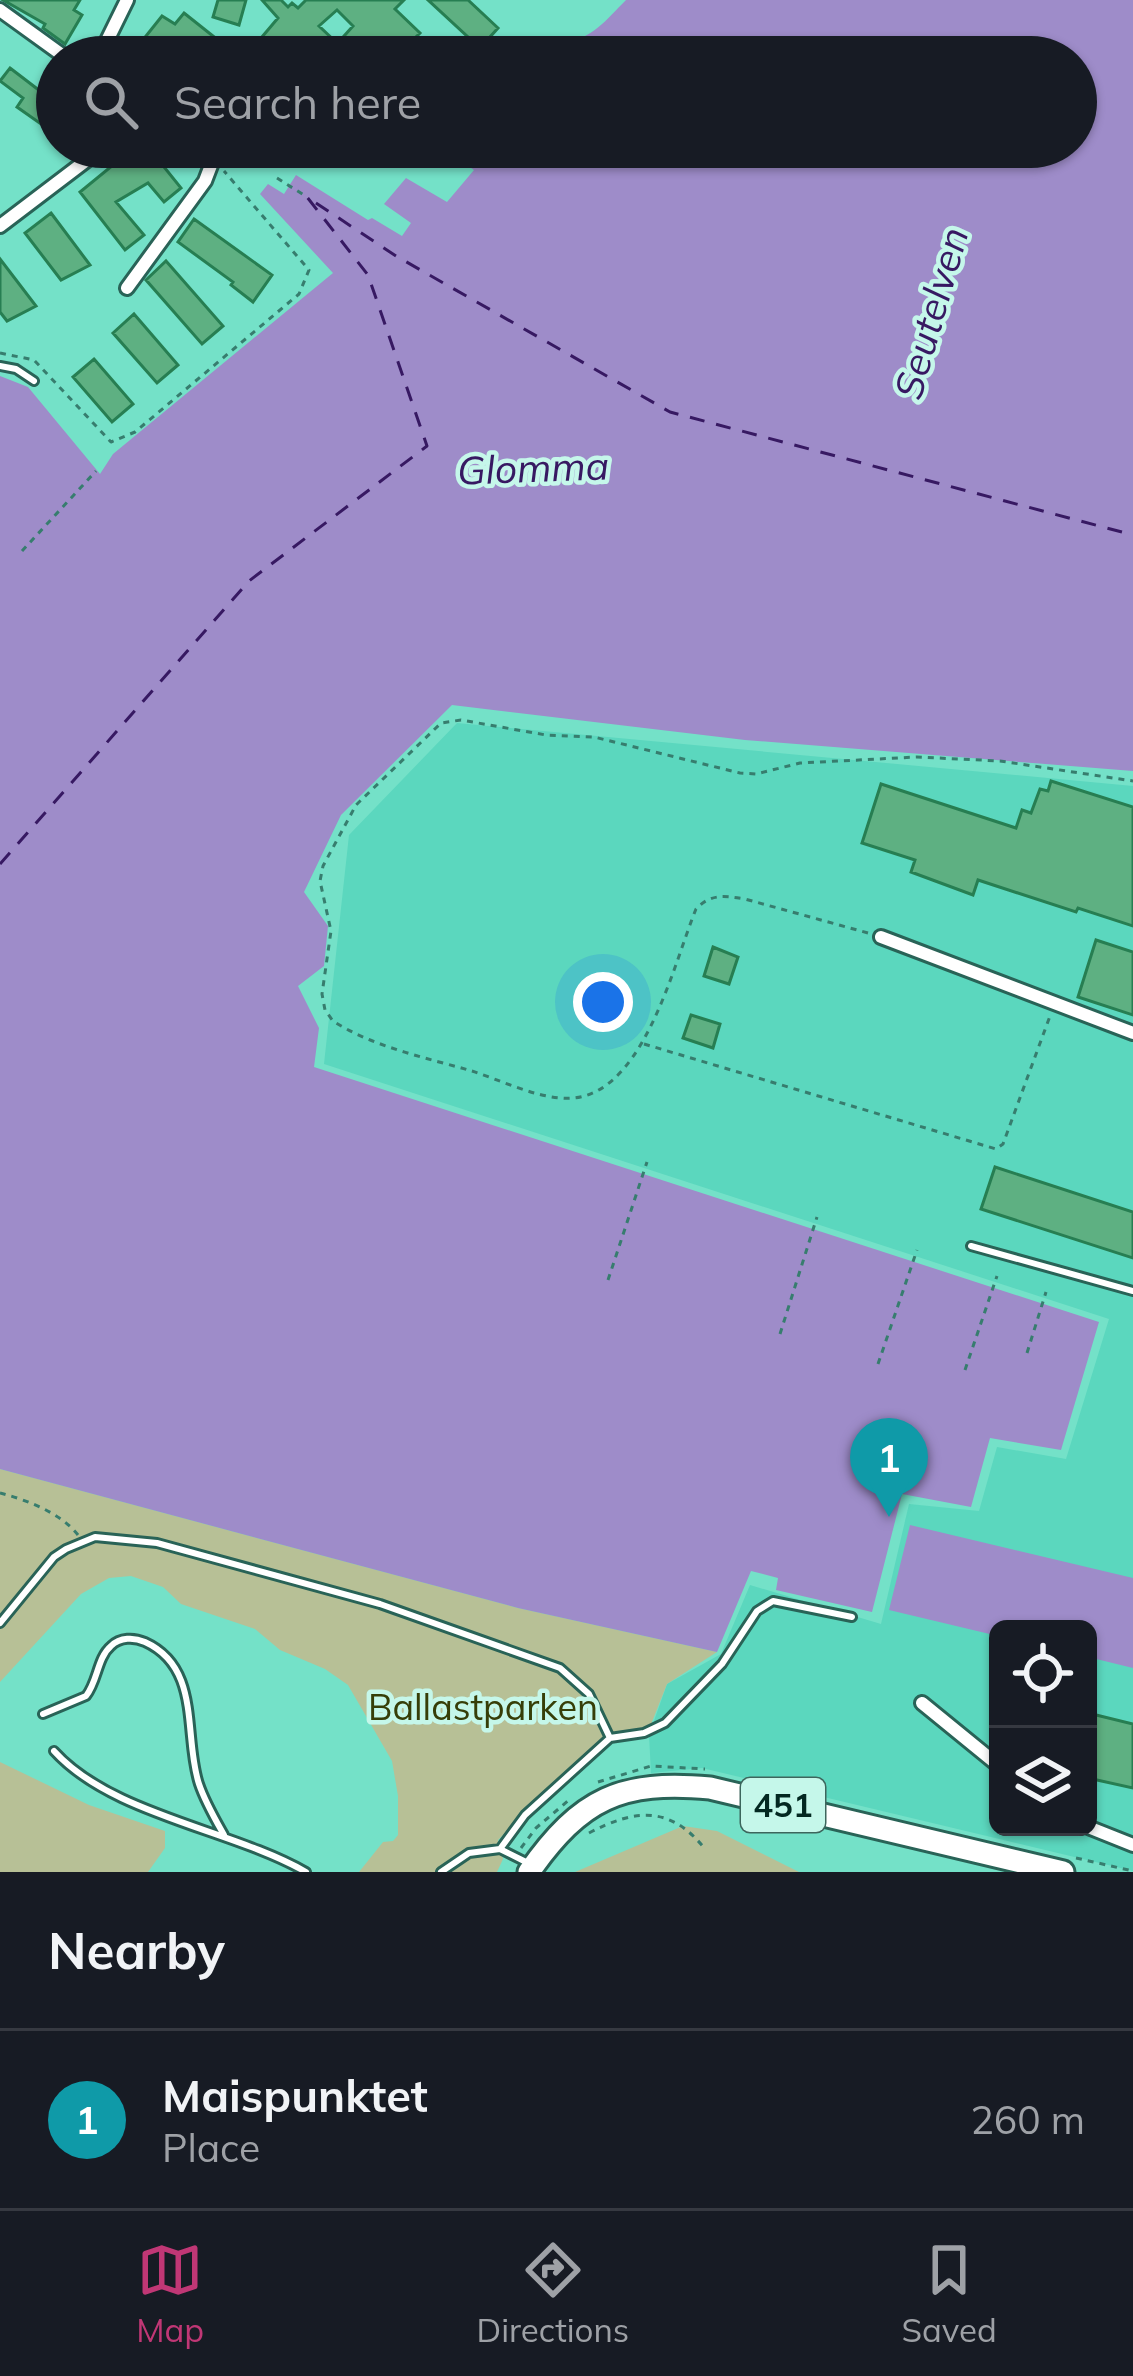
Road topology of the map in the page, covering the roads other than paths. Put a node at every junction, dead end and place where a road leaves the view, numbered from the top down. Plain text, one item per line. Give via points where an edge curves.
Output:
1 (127, 0) edge
2 (0, 10) edge
3 (36, 36) edge
4 (109, 36) edge
5 (76, 168) edge
6 (211, 168) edge
7 (0, 226) edge
8 (127, 288) dead end
9 (0, 366) edge
10 (34, 380) dead end
11 (881, 937) road end
12 (1133, 1033) edge
13 (971, 1246) dead end
14 (1133, 1291) edge
15 (852, 1617) dead end
16 (0, 1623) edge
17 (922, 1703) dead end
18 (43, 1714) dead end
19 (610, 1738) junction
20 (54, 1751) dead end
21 (989, 1758) edge
22 (1097, 1831) edge
23 (224, 1835) junction
24 (1133, 1845) edge
25 (500, 1849) junction
26 (528, 1862) edge
27 (306, 1872) edge
28 (441, 1872) edge
29 (1064, 1872) edge

1 - 4 street
2 - 3 street
5 - 7 street
6 - 8 street
9 - 10 lane
11 - 12 street
13 - 14 lane
15 - 19 lane via 773,1601 665,1723
16 - 19 lane via 54,1557 82,1541 113,1537 181,1548 540,1660 583,1687
17 - 21 street
18 - 23 lane via 86,1696 115,1641 151,1645 177,1667 198,1782
19 - 25 lane via 525,1815
20 - 23 lane via 98,1786
22 - 24 street
23 - 27 lane
25 - 26 lane
25 - 28 lane via 469,1853
26 - 29 main road, 451 via 601,1802 669,1784

